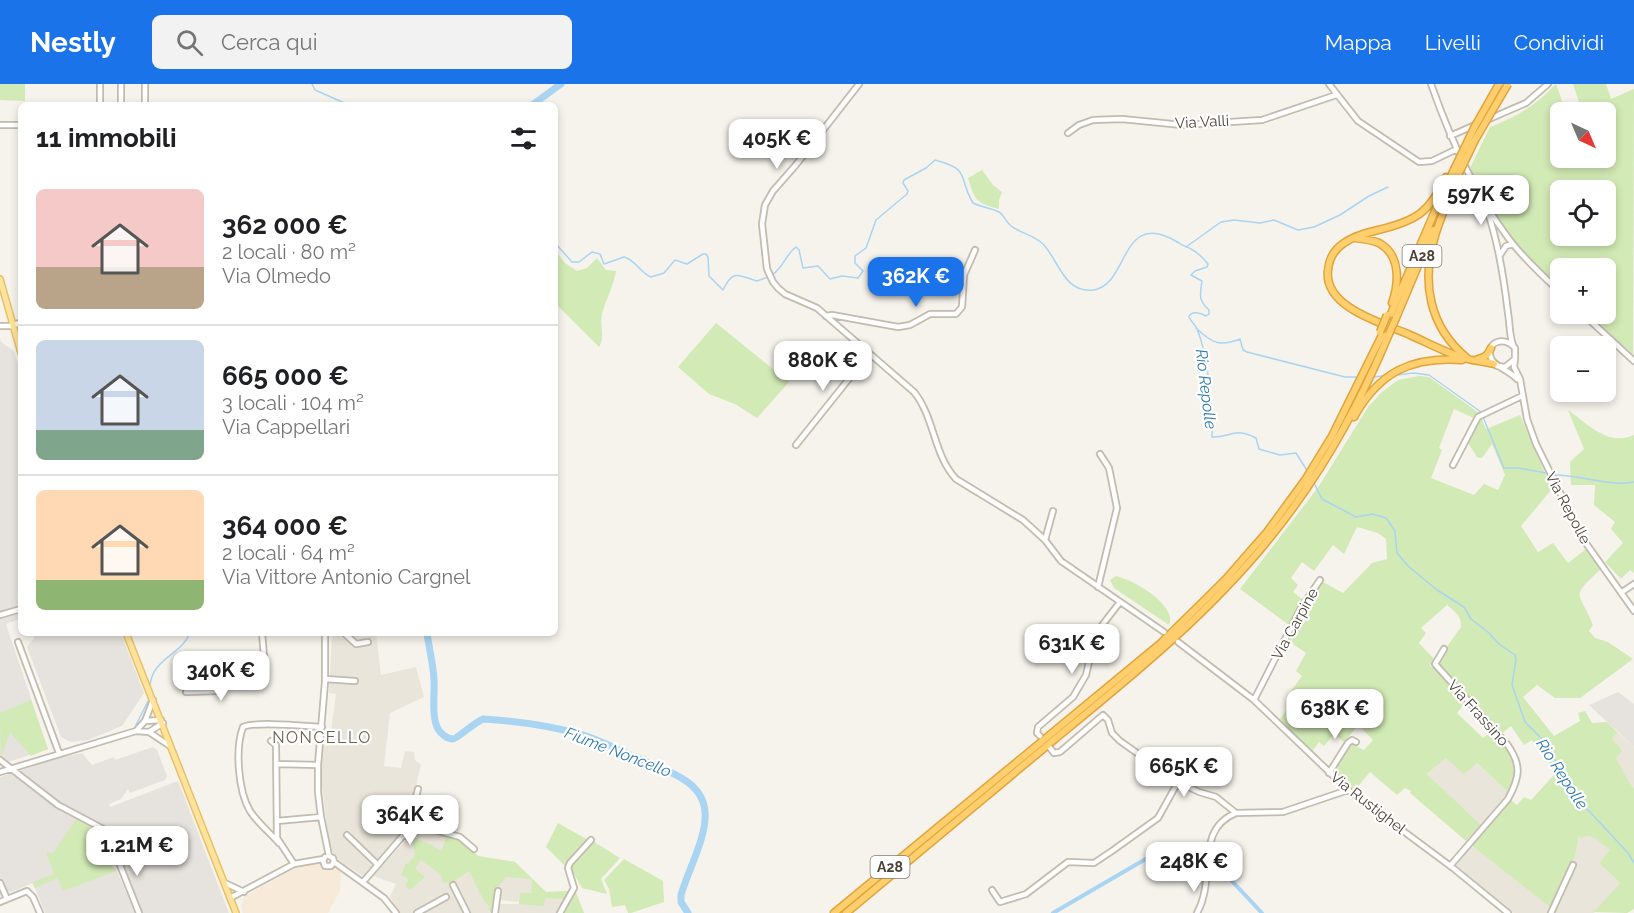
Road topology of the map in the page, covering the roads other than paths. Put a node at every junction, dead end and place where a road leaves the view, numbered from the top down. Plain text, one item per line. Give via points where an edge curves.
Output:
1 (100, 84) edge
2 (121, 84) edge
3 (144, 84) edge
4 (859, 84) edge
5 (1329, 84) edge
6 (1431, 84) edge
7 (1499, 84) edge
8 (1508, 84) edge
9 (1548, 84) edge
10 (1336, 94) junction
11 (100, 102) edge
12 (121, 102) edge
13 (145, 102) edge
14 (0, 125) edge
15 (18, 125) edge
16 (1068, 134) dead end
17 (1450, 136) junction
18 (1457, 149) junction
19 (1448, 179) junction
20 (1448, 195) junction
21 (1487, 207) junction
22 (1500, 227) junction
23 (1355, 238) junction
24 (1511, 242) junction
25 (1497, 244) junction
26 (975, 250) dead end
27 (1500, 258) junction
28 (0, 279) edge
29 (1550, 283) edge
30 (826, 316) junction
31 (1391, 316) junction
32 (18, 323) edge
33 (1594, 324) edge
34 (0, 326) edge
35 (12, 326) junction
36 (1509, 331) junction
37 (1384, 333) junction
38 (1498, 341) junction
39 (18, 344) edge
40 (1513, 345) junction
41 (1491, 348) junction
42 (868, 354) junction
43 (1470, 360) junction
44 (1515, 360) junction
45 (1634, 361) edge
46 (1496, 365) junction
47 (1368, 372) junction
48 (1521, 384) junction
49 (1522, 396) junction
50 (796, 445) dead end
51 (1100, 454) dead end
52 (1320, 464) junction
53 (1454, 465) dead end
54 (1053, 511) dead end
55 (1045, 540) junction
56 (1320, 580) dead end
57 (1634, 584) edge
58 (1098, 587) junction
59 (1622, 592) junction
60 (1120, 602) junction
61 (18, 610) edge
62 (1634, 611) edge
63 (0, 615) edge
64 (1164, 632) dead end
65 (127, 636) edge
66 (262, 636) edge
67 (325, 636) edge
68 (348, 636) edge
69 (18, 642) dead end
70 (368, 642) dead end
71 (1178, 642) dead end
72 (1444, 649) dead end
73 (204, 673) dead end
74 (217, 673) junction
75 (326, 679) junction
76 (355, 681) dead end
77 (186, 692) dead end
78 (153, 699) junction
79 (1254, 700) junction
80 (145, 721) junction
81 (162, 721) junction
82 (322, 727) junction
83 (136, 731) junction
84 (149, 732) junction
85 (1040, 736) dead end
86 (271, 741) dead end
87 (1356, 742) dead end
88 (172, 748) junction
89 (1050, 748) dead end
90 (59, 753) junction
91 (0, 760) edge
92 (277, 764) junction
93 (318, 765) junction
94 (9, 768) junction
95 (0, 772) edge
96 (1329, 773) junction
97 (1178, 782) junction
98 (418, 789) dead end
99 (1348, 790) junction
100 (378, 812) dead end
101 (1236, 813) junction
102 (321, 817) junction
103 (277, 821) junction
104 (410, 823) junction
105 (947, 824) junction
106 (109, 832) dead end
107 (347, 835) dead end
108 (404, 836) junction
109 (591, 840) dead end
110 (279, 843) junction
111 (474, 849) dead end
112 (114, 850) dead end
113 (326, 857) junction
114 (334, 862) junction
115 (294, 864) junction
116 (378, 865) junction
117 (1573, 865) dead end
118 (1450, 866) junction
119 (363, 882) junction
120 (0, 883) edge
121 (224, 883) junction
122 (453, 885) dead end
123 (992, 890) dead end
124 (498, 891) dead end
125 (244, 892) junction
126 (446, 897) dead end
127 (230, 898) junction
128 (7, 899) junction
129 (0, 902) edge
130 (235, 912) edge
131 (40, 913) edge
132 (139, 913) edge
133 (396, 913) edge
134 (417, 913) edge
135 (467, 913) edge
136 (495, 913) edge
137 (560, 913) edge
138 (834, 913) edge
139 (846, 913) edge
140 (1197, 913) edge
141 (1508, 913) edge
142 (1551, 913) edge

1 - 11 street
2 - 12 street
3 - 13 street
4 - 30 street via 773,191 765,205 762,224 770,276 778,288
5 - 10 street
6 - 17 street
7 - 19 highway, bridge via 1461,147
8 - 20 highway, A28, bridge
9 - 17 street via 1526,103
10 - 16 street, Via Valli via 1262,120 1182,125 1093,120
10 - 18 street via 1358,122 1419,162 1432,161
14 - 15 street
17 - 18 street
18 - 21 street
19 - 23 highway via 1423,213 1402,224
19 - 31 highway, A28
20 - 31 highway, A28
20 - 43 highway via 1430,259 1430,300 1438,325
21 - 22 street
21 - 25 street, Via Repolle
22 - 24 street
22 - 25 street, Via Repolle
23 - 31 highway via 1377,242 1394,260 1397,272
23 - 43 highway via 1336,250 1328,266 1329,283 1338,298 1354,311
24 - 25 street
24 - 27 street
24 - 29 street
25 - 27 street, Via Repolle
26 - 30 street via 964,275 962,307 956,314 930,314 906,327
27 - 36 street, Via Repolle
28 - 35 main road
30 - 42 street
31 - 37 highway, A28, bridge
32 - 35 street
33 - 45 street
34 - 35 street
35 - 39 main road
36 - 38 street
36 - 40 street, Via Repolle
37 - 47 highway, A28
37 - 47 highway, A28
38 - 40 street
38 - 41 street
40 - 44 street, Via Repolle
41 - 43 highway via 1483,359
41 - 46 street via 1490,356
42 - 50 street
42 - 55 street via 921,401 952,475 1023,520
43 - 46 highway
43 - 52 highway via 1420,361 1396,371 1361,406 1336,448
44 - 46 street via 1505,367
44 - 48 street, Via Repolle
46 - 48 street via 1507,369
47 - 52 highway, A28
48 - 49 street, Via Repolle
49 - 53 street via 1478,417
49 - 59 street, Via Repolle via 1536,444 1576,527
51 - 58 street via 1109,468 1117,508
52 - 105 highway, A28 via 1225,580 1161,643
54 - 55 street
55 - 58 street via 1061,561
56 - 79 street, Via Carpine
57 - 59 street
58 - 60 street
59 - 62 street, Via Repolle
60 - 64 street
60 - 85 street via 1094,640 1086,675 1073,697 1038,727
61 - 63 street
65 - 78 main road
66 - 74 street via 262,671
67 - 75 street
68 - 70 street via 357,644
69 - 90 street
71 - 79 street, Via Rustighel
72 - 118 street, Via Frassino via 1435,664 1507,744 1519,765 1508,799
73 - 74 street
74 - 77 street via 219,691
75 - 76 street
75 - 82 street
78 - 80 street
78 - 81 main road
79 - 96 street, Via Rustighel
80 - 81 street
80 - 83 street
81 - 84 street
81 - 88 main road
82 - 93 street
82 - 110 street via 243,727 239,745 241,782 250,810
83 - 84 street
83 - 90 street
84 - 88 street
86 - 92 street via 276,745
87 - 96 street via 1347,743
88 - 121 main road
89 - 97 street via 1054,753 1060,752 1102,715 1120,741
90 - 94 street
91 - 94 street
92 - 93 street
92 - 103 street
93 - 102 street
94 - 95 street
94 - 106 street via 58,805
96 - 99 street, Via Rustighel
97 - 101 street via 1216,797
97 - 123 street via 1158,818 1094,863 1068,861 1026,894 1000,902
98 - 104 street
99 - 101 street via 1283,812
99 - 118 street, Via Rustighel
100 - 108 street via 393,816
101 - 140 street via 1223,819 1213,831 1204,900
102 - 103 street
102 - 113 street
103 - 110 street
104 - 108 street
104 - 111 street via 460,837
105 - 138 highway, A28
105 - 139 highway, A28
107 - 116 street
108 - 116 street
109 - 137 street via 570,863 574,888
110 - 115 street
112 - 132 street
113 - 114 street via 332,857
113 - 114 street via 327,866
113 - 115 street
114 - 119 street
115 - 125 street
116 - 119 street
117 - 142 street
118 - 141 street, Via Rustighel
119 - 133 street
120 - 128 street
121 - 125 street
121 - 127 main road
122 - 135 street
124 - 136 street
125 - 127 street
126 - 134 street
127 - 130 main road
128 - 129 street
128 - 131 street via 27,891

